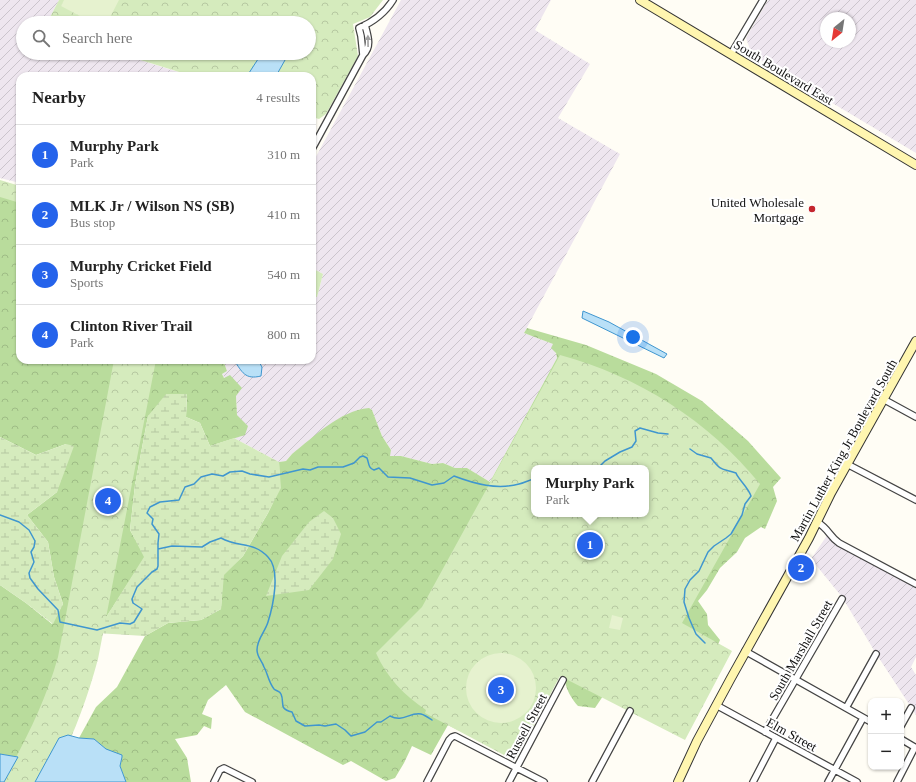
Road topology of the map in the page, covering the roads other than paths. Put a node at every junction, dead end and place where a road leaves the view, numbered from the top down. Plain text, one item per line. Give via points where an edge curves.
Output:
1 (393, 0) edge
2 (640, 0) edge
3 (763, 0) edge
4 (366, 25) junction
5 (731, 54) junction
6 (363, 55) junction
7 (316, 142) edge
8 (916, 165) edge
9 (916, 341) edge
10 (883, 399) junction
11 (916, 417) edge
12 (847, 464) junction
13 (916, 500) edge
14 (817, 522) junction
15 (916, 584) edge
16 (842, 599) dead end
17 (745, 651) junction
18 (876, 654) dead end
19 (563, 680) dead end
20 (796, 680) junction
21 (716, 705) junction
22 (846, 708) junction
23 (911, 708) dead end
24 (630, 711) dead end
25 (863, 718) junction
26 (868, 720) edge
27 (904, 721) edge
28 (765, 732) junction
29 (776, 738) junction
30 (904, 741) edge
31 (916, 747) edge
32 (517, 767) junction
33 (835, 770) junction
34 (214, 782) edge
35 (252, 782) edge
36 (427, 782) edge
37 (509, 782) edge
38 (544, 782) edge
39 (592, 782) edge
40 (678, 782) edge
41 (753, 782) edge
42 (828, 782) edge
43 (857, 782) edge
44 (896, 782) edge

1 - 4 street via 382,14
2 - 5 main road, South Boulevard East
3 - 5 street
6 -> 4 street via 368,46
4 - 6 street via 359,28
5 - 8 main road, South Boulevard East
6 - 7 street
9 - 10 main road, Martin Luther King Jr Boulevard South
10 - 11 street
10 - 12 main road, Martin Luther King Jr Boulevard South
12 - 13 street
12 - 14 main road, Martin Luther King Jr Boulevard South
14 - 15 street via 839,543
14 - 17 main road, Martin Luther King Jr Boulevard South
16 - 20 street, South Marshall Street
17 - 20 street
17 - 21 main road, Martin Luther King Jr Boulevard South
18 - 22 street
19 - 32 street, Russell Street
20 - 22 street
20 - 28 street, South Marshall Street
21 - 28 street, Elm Street
21 - 40 main road, Martin Luther King Jr Boulevard South
22 - 25 street
23 - 27 street
24 - 39 street
25 - 26 street
25 - 33 street
28 - 29 street, Elm Street
29 - 33 street, Elm Street
29 - 41 street
30 - 31 street
31 - 44 street
32 - 36 street via 455,736 449,740
32 - 37 street, Russell Street
32 - 38 street
33 - 42 street
33 - 43 street, Elm Street
34 - 35 street via 221,768

